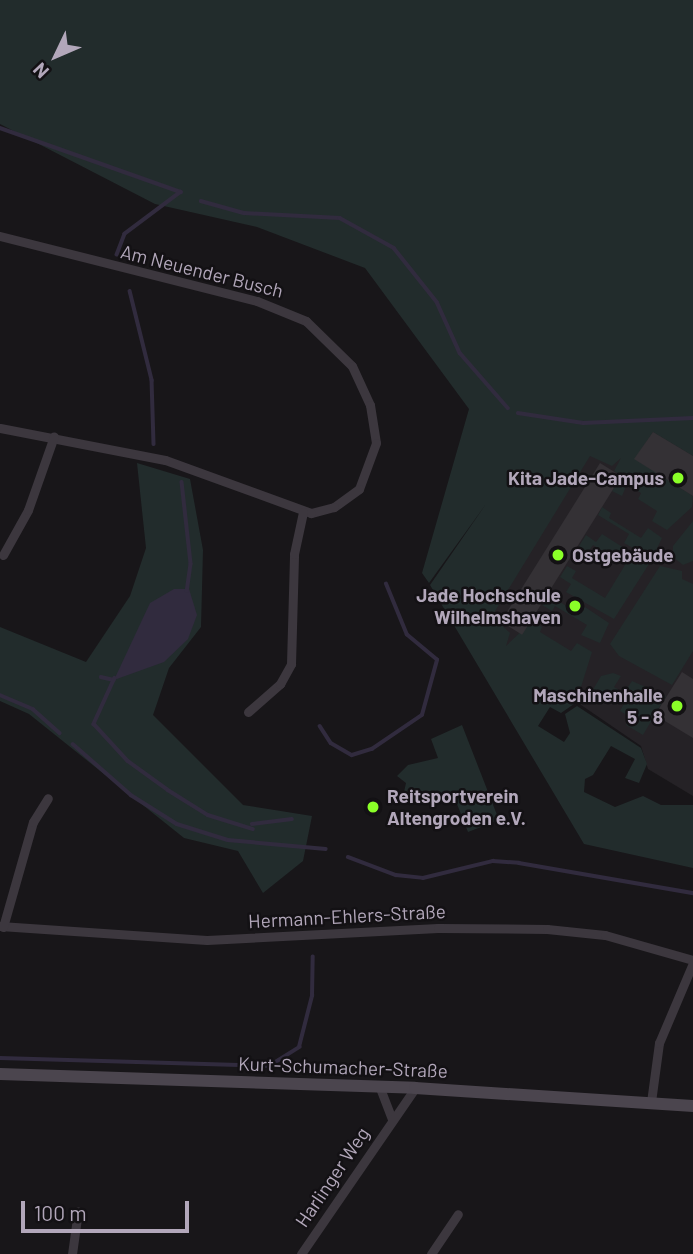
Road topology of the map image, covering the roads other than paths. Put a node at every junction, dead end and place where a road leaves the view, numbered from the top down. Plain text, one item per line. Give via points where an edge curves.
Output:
1 (0, 236) edge
2 (0, 428) edge
3 (54, 436) junction
4 (303, 512) junction
5 (3, 555) dead end
6 (248, 712) dead end
7 (48, 798) dead end
8 (2, 926) edge
9 (693, 962) edge
10 (0, 1074) edge
11 (380, 1088) junction
12 (415, 1088) junction
13 (651, 1102) junction
14 (690, 1104) edge
15 (392, 1120) junction
16 (78, 1211) dead end
17 (458, 1214) dead end
18 (72, 1254) edge
19 (301, 1254) edge
20 (431, 1254) edge

1 - 4 street, Am Neuender Busch via 286,310 325,334 363,386 376,443 359,489 334,507
2 - 3 street
3 - 4 street via 178,464
3 - 5 street via 28,510
4 - 6 street via 294,554 290,664 280,684
7 - 8 street via 33,822
8 - 9 street, Hermann-Ehlers-Straße via 207,940 438,928 547,929 605,935
9 - 13 street via 659,1043
10 - 11 street, Kurt-Schumacher-Straße
11 - 12 street, Kurt-Schumacher-Straße
11 - 15 street, Harlinger Weg
12 - 13 street, Kurt-Schumacher-Straße
12 - 15 street, Harlinger Weg
13 - 14 street, Kurt-Schumacher-Straße
15 - 19 street, Harlinger Weg
16 - 18 street
17 - 20 street

